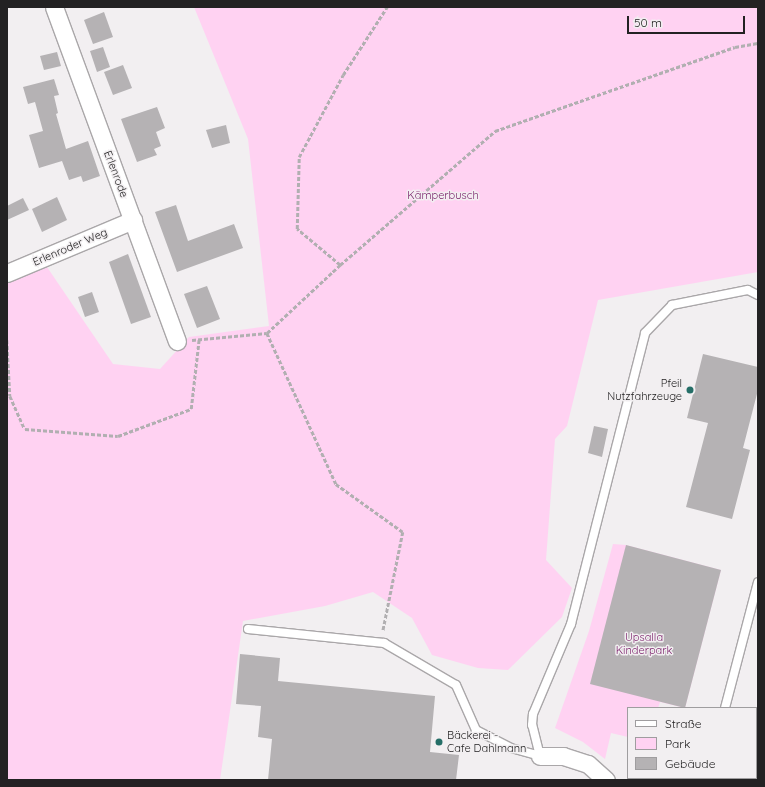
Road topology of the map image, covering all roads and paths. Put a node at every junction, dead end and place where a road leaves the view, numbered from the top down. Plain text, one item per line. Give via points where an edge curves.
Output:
1 (54, 7) edge
2 (387, 7) edge
3 (758, 43) edge
4 (133, 220) junction
5 (340, 265) junction
6 (7, 274) edge
7 (758, 296) edge
8 (267, 333) junction
9 (199, 339) junction
10 (7, 340) edge
11 (178, 341) joint
12 (758, 582) edge
13 (248, 629) dead end
14 (381, 643) junction
15 (725, 707) edge
16 (540, 756) junction
17 (600, 777) edge

1 - 4 street, Erlenrode
2 - 5 path via 343,74 299,157 297,229
3 - 5 path via 735,47 495,131
4 - 6 street, Erlenroder Weg
4 - 11 street, Erlenrode
5 - 8 path
7 - 16 lane via 748,290 672,305 645,333 571,624 533,714 532,725
8 - 9 path
8 - 14 path via 336,484 403,532
9 - 10 path via 191,409 118,436 25,429 10,396
9 - 11 path
12 - 15 lane
13 - 14 lane
14 - 16 lane via 456,685 476,730 511,748
16 - 17 street via 563,756 588,764

